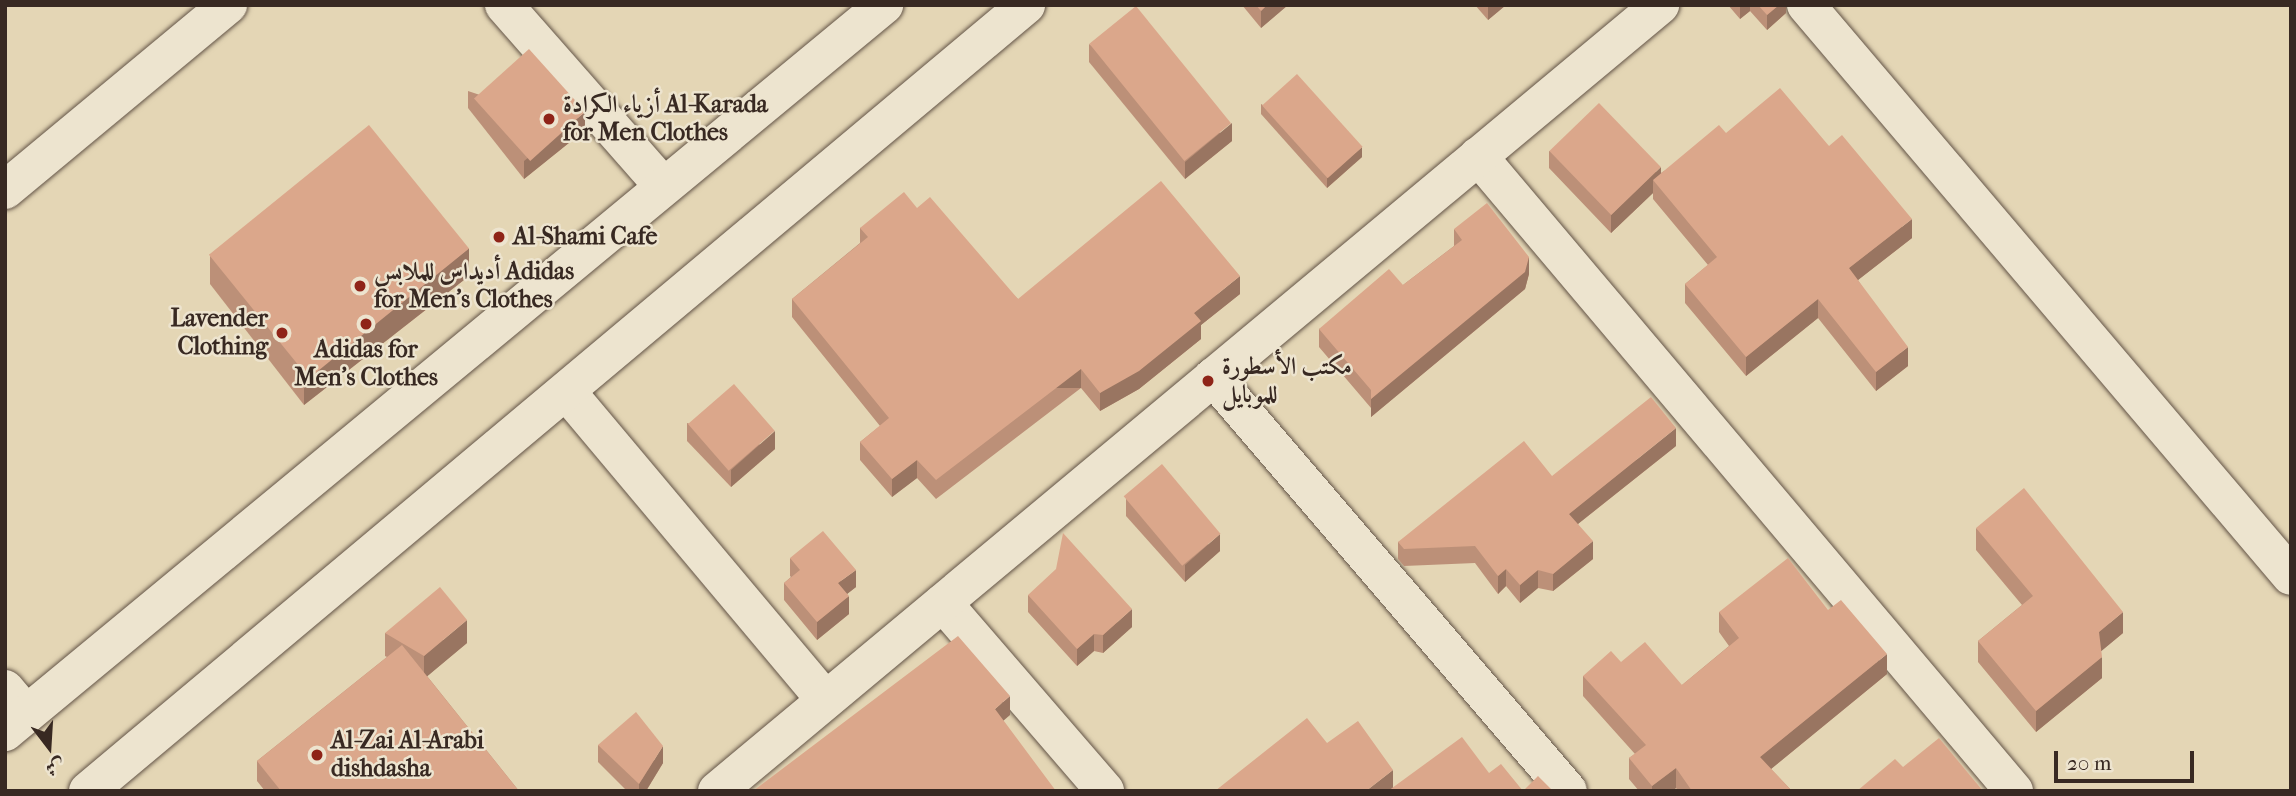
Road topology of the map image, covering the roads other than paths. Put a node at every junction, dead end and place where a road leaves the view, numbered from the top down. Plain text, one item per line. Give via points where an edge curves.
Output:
1 (228, 5) edge
2 (504, 5) edge
3 (884, 5) edge
4 (1026, 5) edge
5 (1806, 5) edge
6 (1642, 11) edge
7 (1478, 156) junction
8 (662, 184) junction
9 (5, 190) edge
10 (1213, 377) junction
11 (567, 392) junction
12 (2291, 576) edge
13 (943, 603) junction
14 (825, 700) junction
15 (12, 712) edge
16 (88, 791) edge
17 (717, 791) edge
18 (1105, 791) edge
19 (1568, 791) edge
20 (2014, 791) edge

1 - 9 street
2 - 8 street
3 - 8 street
4 - 11 street
5 - 12 street
6 - 7 street
7 - 10 street
7 - 20 street
8 - 15 street
10 - 13 street
10 - 19 street
11 - 14 street
11 - 16 street
13 - 14 street
13 - 18 street
14 - 17 street

